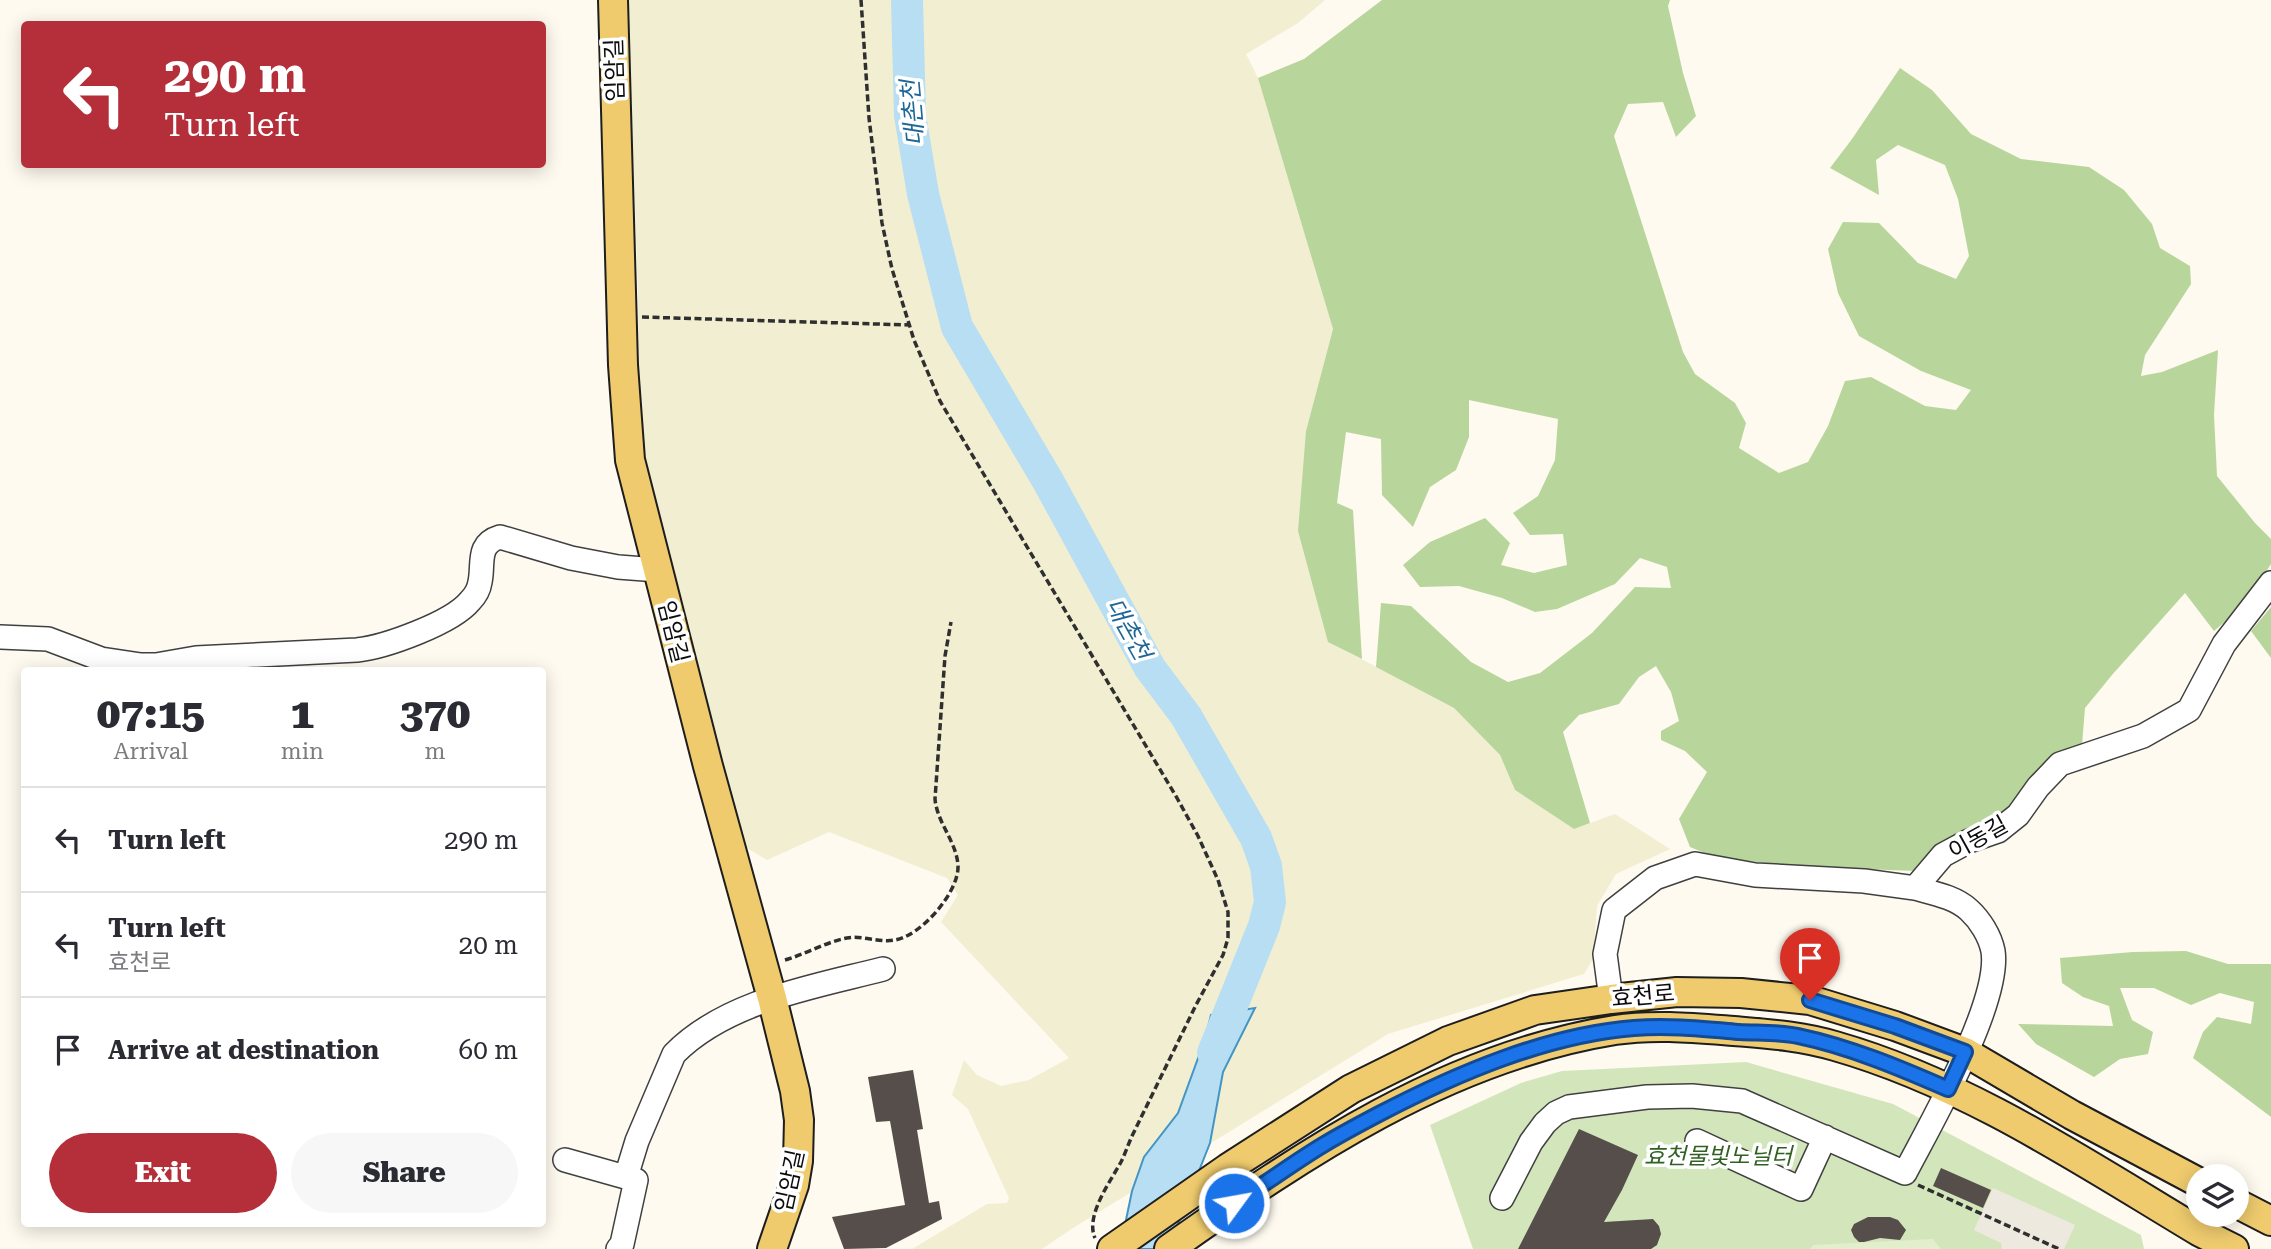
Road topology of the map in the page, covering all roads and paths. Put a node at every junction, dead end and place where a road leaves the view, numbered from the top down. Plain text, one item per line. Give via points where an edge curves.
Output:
1 (613, 0) edge
2 (861, 0) edge
3 (622, 316) junction
4 (910, 325) junction
5 (658, 570) junction
6 (2271, 583) edge
7 (951, 622) dead end
8 (0, 637) edge
9 (1915, 888) junction
10 (763, 966) junction
11 (883, 969) dead end
12 (772, 998) junction
13 (1611, 999) junction
14 (1965, 1052) junction
15 (1948, 1089) junction
16 (1825, 1137) junction
17 (1697, 1141) dead end
18 (565, 1160) dead end
19 (1905, 1173) junction
20 (2186, 1176) edge
21 (626, 1178) junction
22 (1502, 1198) dead end
23 (2249, 1210) edge
24 (2271, 1221) edge
25 (767, 1245) edge
26 (1104, 1245) edge
27 (618, 1249) edge
28 (1169, 1249) edge
29 (2059, 1249) edge
30 (2234, 1249) edge

1 - 3 main road, 임암길
2 - 4 path via 875,181
3 - 4 path
3 - 5 main road, 임암길 via 630,460
4 - 26 path via 940,401 1199,836 1227,912 1223,955 1102,1195 1092,1224 1093,1235
5 - 8 street via 570,558 500,537 484,549 480,586 462,609 439,624 357,650 196,658 141,666 101,659 48,639
5 - 10 main road, 임암길
6 - 9 street, 이동길 via 2224,644 2189,710 2143,736 2060,764 2018,815 1998,831 1943,855
7 - 10 path via 935,792 936,810 956,857 953,887 928,920 906,938 847,938
9 - 13 street via 1755,875 1695,864 1665,874 1614,910 1605,954
9 - 14 street via 1968,909 1985,929 1993,951 1988,998
10 - 12 main road, 임암길
11 - 12 street
12 - 21 street via 746,1006 684,1043 674,1054
12 - 25 main road, 임암길 via 799,1120 794,1185
13 - 14 main road, 효천로 via 1677,992 1810,1000
13 - 26 main road, 효천로 via 1535,1010 1448,1041 1351,1089
14 - 15 street
14 - 20 main road, 효천로
15 - 19 street
15 - 28 main road, 효천로 via 1838,1046 1796,1035 1699,1028 1615,1030 1552,1044 1423,1090 1323,1144
15 - 30 main road, 효천로 via 2002,1114
16 - 17 street via 1801,1189
16 - 19 street
16 - 22 street via 1759,1107 1724,1098 1647,1097 1569,1107 1538,1131
18 - 21 street
19 - 29 path via 1921,1188
21 - 27 street via 636,1180
23 - 24 main road

